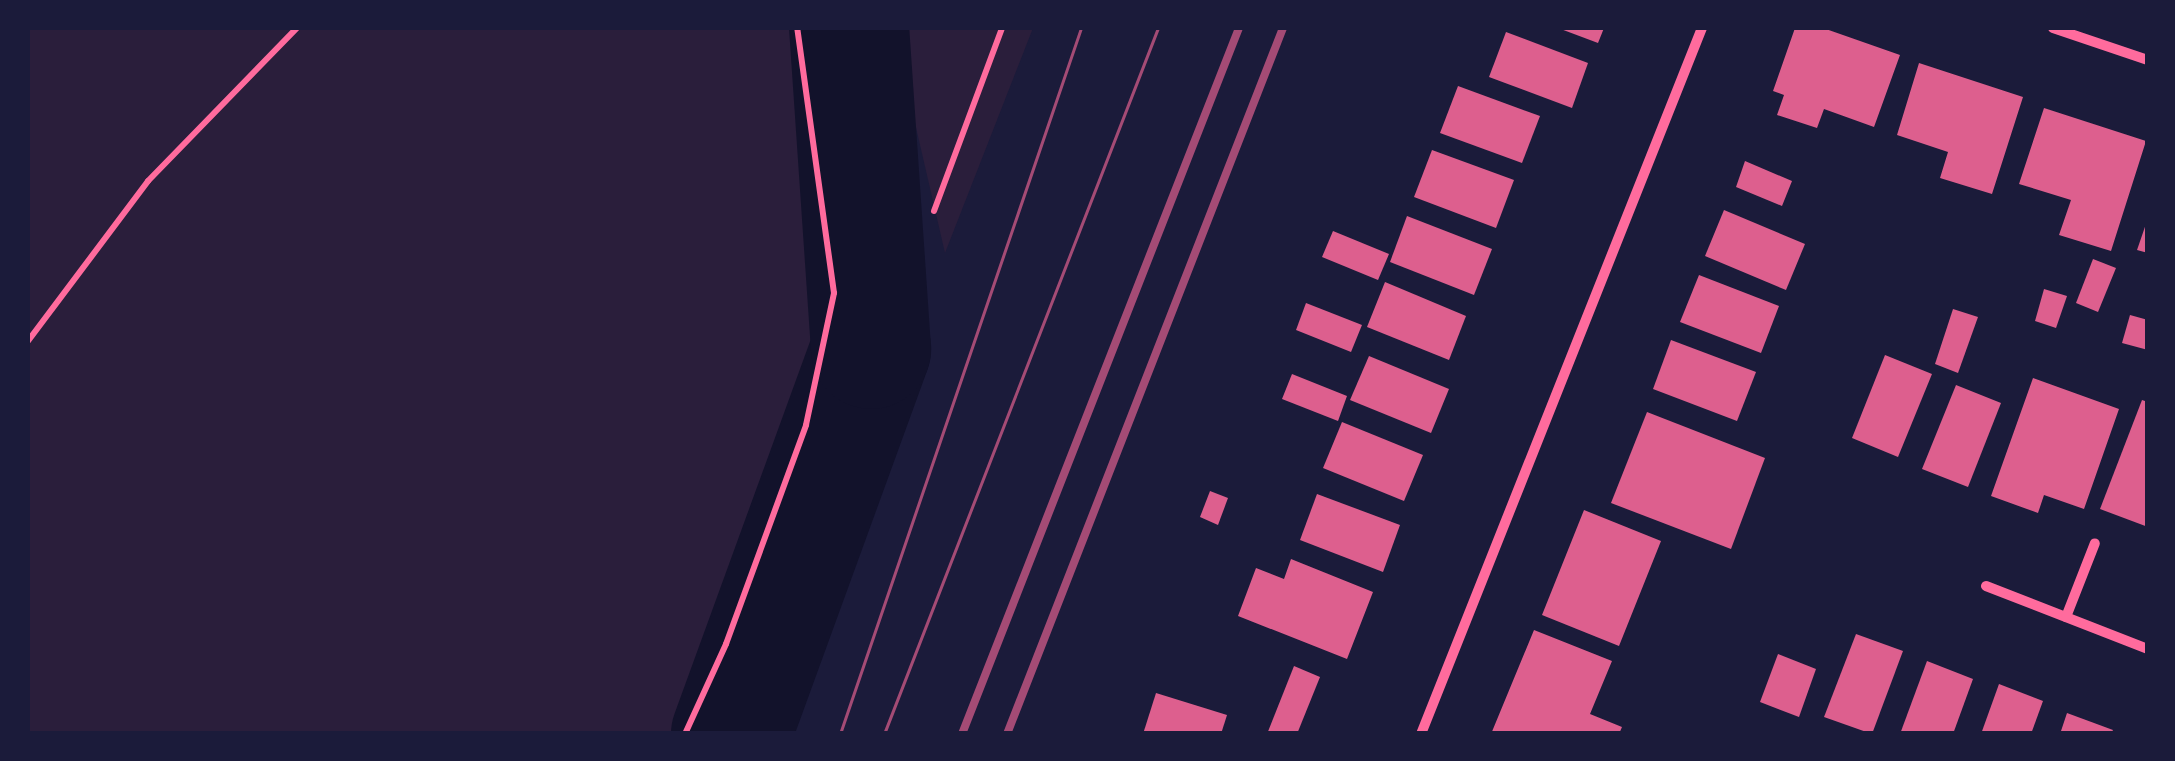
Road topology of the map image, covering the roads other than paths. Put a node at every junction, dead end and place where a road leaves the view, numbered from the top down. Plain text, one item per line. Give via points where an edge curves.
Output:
1 (1702, 28) edge
2 (2052, 28) edge
3 (2148, 60) edge
4 (2096, 543) dead end
5 (1986, 586) dead end
6 (2066, 617) junction
7 (2148, 649) edge
8 (1421, 734) edge

1 - 8 street
2 - 3 street
4 - 6 street
5 - 6 street
6 - 7 street

